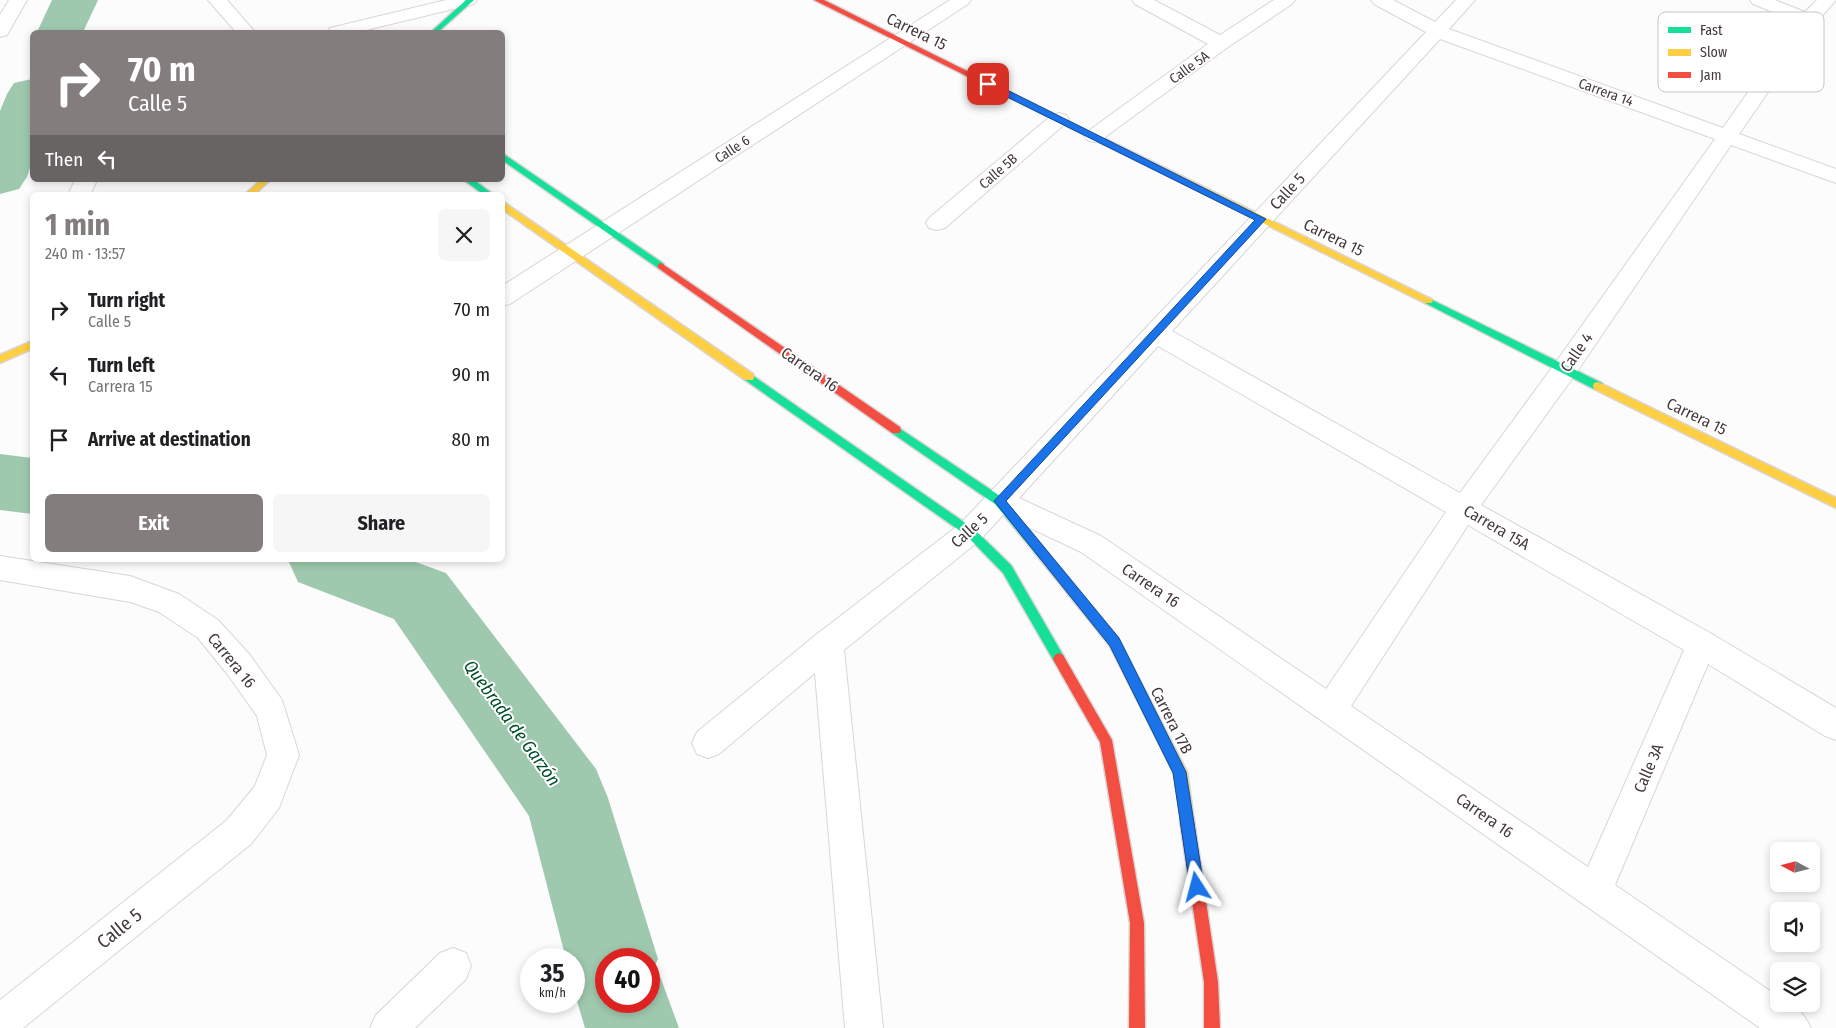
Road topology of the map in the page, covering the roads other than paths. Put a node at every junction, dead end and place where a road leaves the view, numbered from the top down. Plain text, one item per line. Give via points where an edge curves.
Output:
1 (18, 0) edge
2 (217, 0) edge
3 (469, 0) edge
4 (818, 0) edge
5 (962, 0) edge
6 (1141, 0) edge
7 (1286, 0) edge
8 (1380, 0) edge
9 (1466, 0) edge
10 (1759, 0) edge
11 (1827, 0) edge
12 (1788, 12) edge
13 (1816, 12) edge
14 (244, 30) edge
15 (345, 30) edge
16 (436, 30) edge
17 (0, 31) edge
18 (1437, 31) junction
19 (900, 40) junction
20 (1221, 43) junction
21 (1757, 92) edge
22 (1059, 119) junction
23 (1094, 136) junction
24 (1726, 136) junction
25 (505, 158) edge
26 (1836, 176) edge
27 (264, 182) edge
28 (471, 182) edge
29 (252, 192) edge
30 (486, 192) edge
31 (505, 206) edge
32 (1261, 219) junction
33 (937, 223) dead end
34 (609, 229) junction
35 (574, 252) junction
36 (505, 296) edge
37 (1155, 333) junction
38 (30, 346) edge
39 (0, 359) edge
40 (1565, 369) junction
41 (999, 501) junction
42 (1836, 503) edge
43 (1464, 508) junction
44 (970, 532) junction
45 (0, 568) edge
46 (828, 644) junction
47 (1701, 644) junction
48 (1331, 709) junction
49 (1836, 725) edge
50 (708, 743) dead end
51 (239, 832) joint
52 (1595, 891) junction
53 (453, 966) dead end
54 (0, 1023) edge
55 (389, 1028) edge
56 (864, 1028) edge
57 (1137, 1028) edge
58 (1212, 1028) edge
59 (1792, 1028) edge

1 - 17 street
2 - 14 street
3 - 15 street
3 - 16 street
4 - 19 street, Carrera 15
5 - 19 street, Calle 6
6 - 20 street
7 - 20 street, Calle 5A
8 - 18 street, Carrera 14
9 - 18 street, Calle 5
10 - 12 street
11 - 13 street, Calle 4
18 - 24 street, Carrera 14
18 - 32 street, Calle 5
19 - 22 street, Carrera 15
19 - 34 street, Calle 6
20 - 23 street, Calle 5A
21 - 24 street, Calle 4
22 - 23 street, Carrera 15
22 - 33 street, Calle 5B
23 - 32 street, Carrera 15
24 - 26 street, Carrera 14
24 - 40 street, Calle 4
25 - 34 street, Carrera 16
27 - 29 street
28 - 30 street
31 - 35 street
32 - 37 street, Calle 5
32 - 40 street, Carrera 15
34 - 35 street, Calle 6
34 - 41 street, Carrera 16
35 - 36 street, Calle 6
35 - 44 street
37 - 41 street, Calle 5
37 - 43 street, Carrera 15A
38 - 39 street
40 - 42 street, Carrera 15
40 - 43 street, Calle 4
41 - 44 street, Calle 5
41 - 48 street, Carrera 16 via 1090,544
41 - 58 street, Carrera 17B via 1114,642 1180,772 1212,982
43 - 47 street, Carrera 15A
43 - 48 street, Calle 4
44 - 46 street, Calle 5
44 - 57 street via 1007,569 1106,740 1137,923
45 - 51 street, Carrera 16 via 130,589 169,603 208,629 271,710 283,754 267,797
46 - 50 street, Calle 5
46 - 56 street
47 - 49 street, Carrera 15A
47 - 52 street, Calle 3A
48 - 52 street, Carrera 16
51 - 54 street, Calle 5
52 - 59 street, Carrera 16
53 - 55 street

